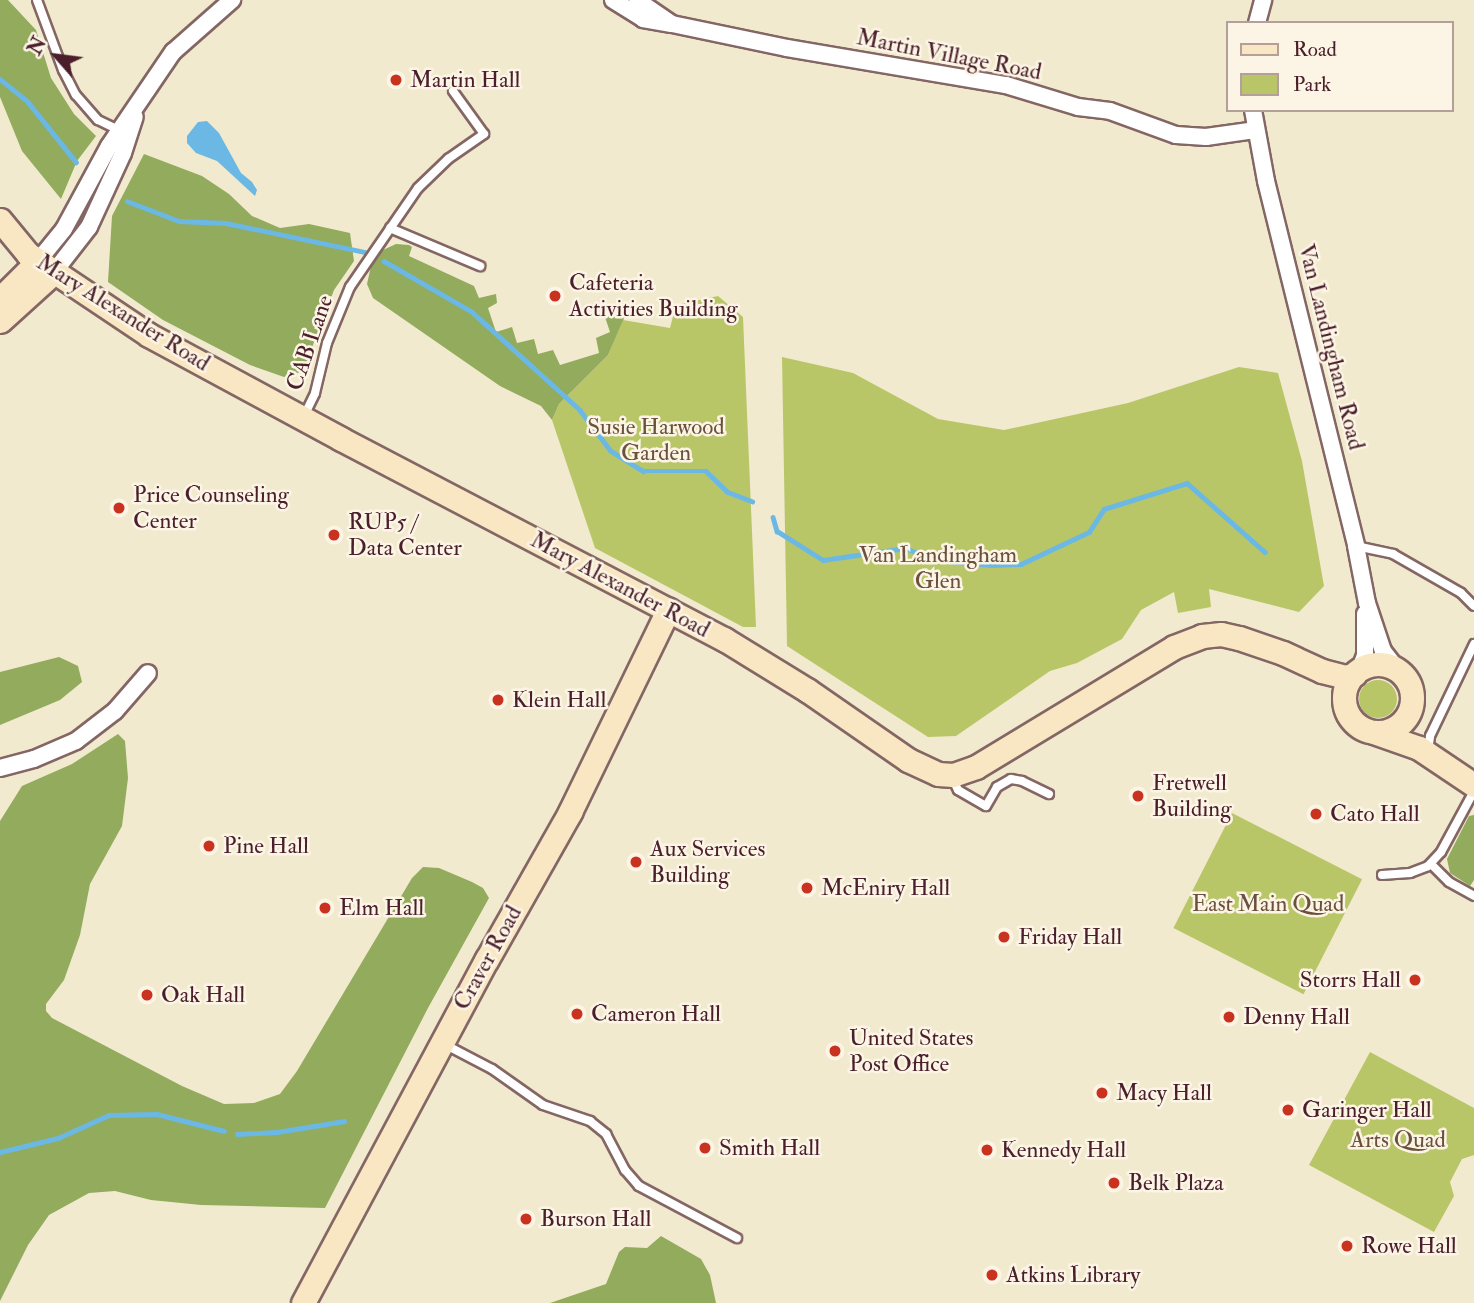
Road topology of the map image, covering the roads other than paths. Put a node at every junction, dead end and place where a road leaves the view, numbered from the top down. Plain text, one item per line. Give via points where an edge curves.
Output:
1 (37, 0) edge
2 (232, 0) edge
3 (613, 0) edge
4 (637, 0) edge
5 (1263, 0) edge
6 (1258, 21) edge
7 (672, 24) junction
8 (453, 91) dead end
9 (1253, 112) edge
10 (1255, 130) junction
11 (124, 133) junction
12 (0, 220) edge
13 (390, 228) junction
14 (480, 266) dead end
15 (46, 267) junction
16 (0, 299) edge
17 (0, 321) edge
18 (303, 419) junction
19 (1356, 546) junction
20 (1365, 594) junction
21 (1474, 606) edge
22 (668, 610) junction
23 (1252, 643) junction
24 (1474, 644) edge
25 (1357, 672) junction
26 (148, 673) dead end
27 (1400, 673) junction
28 (1412, 703) junction
29 (1347, 710) junction
30 (1371, 732) junction
31 (1428, 754) junction
32 (0, 768) edge
33 (951, 775) junction
34 (1474, 788) edge
35 (1049, 794) dead end
36 (1431, 864) junction
37 (1382, 875) dead end
38 (1474, 896) edge
39 (442, 1042) junction
40 (737, 1238) dead end
41 (309, 1301) edge

1 - 11 lane via 68,82 90,112
2 - 11 street via 173,52
3 - 7 street, Martin Village Road via 643,19
4 - 7 street, Martin Village Road
5 - 6 street
7 - 10 street, Martin Village Road via 1006,85 1078,107 1103,109 1176,135 1206,137
8 - 13 lane, CAB Lane via 484,134 438,167
9 - 10 street, Van Landingham Road
10 - 19 street, Van Landingham Road
11 - 15 street via 89,227
12 - 15 street, Mary Alexander Road via 18,245
13 - 14 lane
13 - 18 lane, CAB Lane via 347,294
15 - 16 street
15 - 17 street
15 - 18 street, Mary Alexander Road via 149,335
18 - 22 street, Mary Alexander Road
19 - 20 street, Van Landingham Road
19 - 21 lane via 1393,554 1461,593
20 - 25 street, Van Landingham Road via 1366,648
20 - 27 street, Van Landingham Road via 1381,645
22 - 33 street, Mary Alexander Road via 770,667 908,760
22 - 39 street, Craver Road via 570,811
23 - 25 street via 1322,671 1346,677
23 - 29 street via 1336,695
23 - 33 street via 1221,634 1182,642 976,767
24 - 31 lane via 1430,736
25 - 27 street via 1380,665
25 - 29 street via 1346,688
26 - 32 street via 115,711 76,741 34,760
27 - 28 street via 1410,686
28 - 30 street via 1398,726
28 - 31 street via 1414,730
29 - 30 street via 1356,724
30 - 31 street via 1397,738
31 - 34 street
33 - 35 lane via 958,790 986,806 997,788 1011,779
34 - 36 lane
36 - 37 lane via 1420,871
36 - 38 lane
39 - 40 lane via 492,1069 543,1105 590,1121 606,1134 639,1186
39 - 41 street, Craver Road

